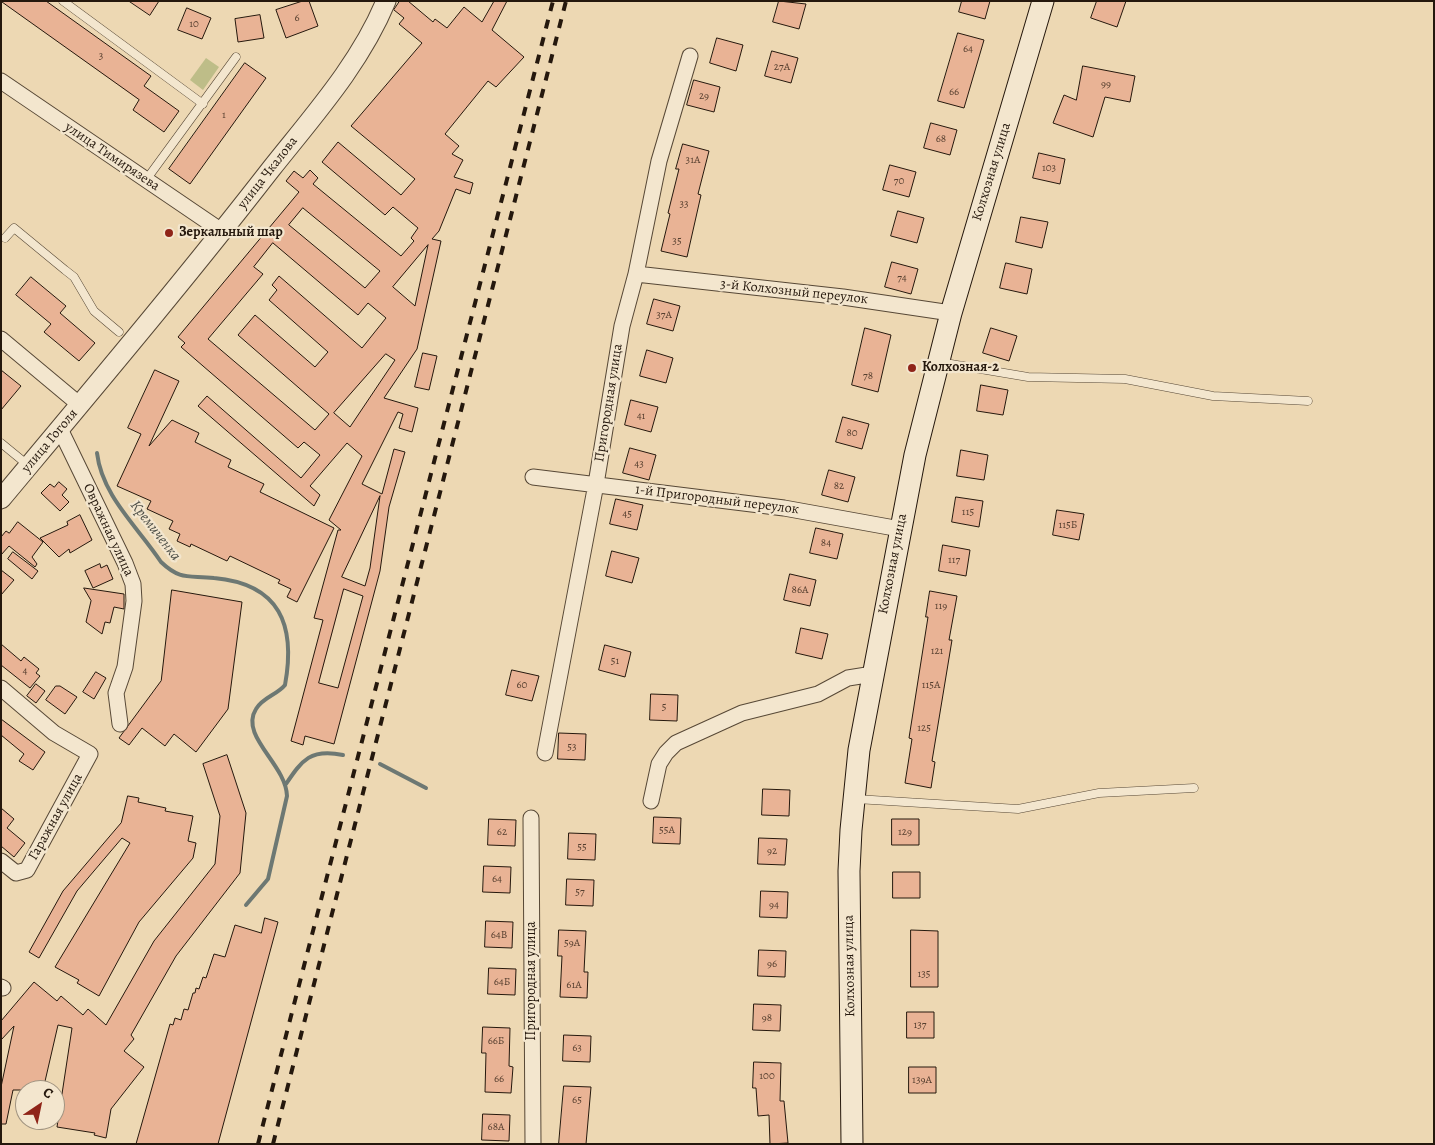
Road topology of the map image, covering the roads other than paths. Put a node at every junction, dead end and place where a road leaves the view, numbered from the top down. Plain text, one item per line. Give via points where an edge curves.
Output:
1 (63, 1) edge
2 (386, 1) edge
3 (1044, 1) edge
4 (690, 56) dead end
5 (236, 57) dead end
6 (1, 81) edge
7 (203, 104) junction
8 (146, 180) junction
9 (223, 232) junction
10 (3, 238) edge
11 (636, 274) junction
12 (951, 313) junction
13 (119, 332) dead end
14 (1, 339) edge
15 (937, 362) junction
16 (1308, 401) dead end
17 (80, 405) junction
18 (60, 429) junction
19 (1, 443) edge
20 (29, 466) junction
21 (533, 477) dead end
22 (596, 484) junction
23 (1, 499) edge
24 (900, 529) junction
25 (873, 674) junction
26 (1, 688) edge
27 (120, 724) dead end
28 (545, 753) dead end
29 (1194, 788) dead end
30 (854, 799) junction
31 (651, 801) dead end
32 (531, 818) dead end
33 (1, 861) edge
34 (533, 1144) edge
35 (852, 1144) edge

1 - 7 lane
2 - 9 street, улица Чкалова via 368,40 350,66
3 - 12 main road, Колхозная улица
4 - 11 street, Пригородная улица via 659,161
5 - 7 lane
6 - 8 street, улица Тимирязева
7 - 8 lane
8 - 9 street, улица Тимирязева
9 - 17 street, улица Чкалова
10 - 13 lane via 14,228 74,277 94,311
11 - 12 street, 3-й Колхозный переулок via 843,296
11 - 22 street, Пригородная улица via 622,326
12 - 15 main road, Колхозная улица
14 - 17 street
15 - 16 lane via 1028,377 1125,379 1213,396
15 - 24 main road, Колхозная улица
17 - 18 street, улица Гоголя
18 - 20 street, улица Гоголя
18 - 27 street, Овражная улица via 133,584 134,601 125,667 116,693
19 - 20 lane
20 - 23 street, улица Гоголя
21 - 22 street, 1-й Пригородный переулок
22 - 24 street, 1-й Пригородный переулок via 793,510
22 - 28 street, Пригородная улица
24 - 25 main road, Колхозная улица
25 - 30 main road, Колхозная улица
25 - 31 street via 859,674 818,694 733,716 676,744 659,764
26 - 33 street, Гаражная улица via 54,733 90,754 26,870 16,873
29 - 30 lane via 1099,793 1018,808
30 - 35 main road, Колхозная улица via 849,872
32 - 34 street, Пригородная улица

